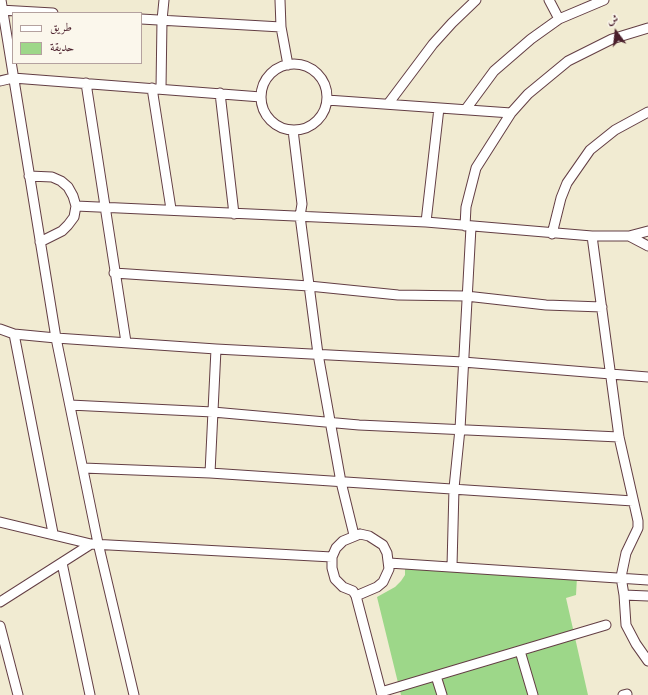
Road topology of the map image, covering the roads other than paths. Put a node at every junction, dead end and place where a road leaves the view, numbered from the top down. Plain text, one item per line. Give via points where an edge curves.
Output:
1 (1, 0) edge
2 (164, 0) edge
3 (280, 0) edge
4 (476, 0) edge
5 (549, 0) edge
6 (604, 0) edge
7 (1, 10) edge
8 (36, 12) edge
9 (142, 19) edge
10 (162, 20) junction
11 (559, 20) junction
12 (281, 27) junction
13 (648, 28) edge
14 (288, 65) junction
15 (13, 78) junction
16 (0, 81) edge
17 (86, 83) junction
18 (156, 88) junction
19 (220, 93) junction
20 (261, 97) junction
21 (327, 100) junction
22 (388, 104) junction
23 (439, 108) junction
24 (466, 109) junction
25 (648, 112) edge
26 (511, 113) junction
27 (293, 130) junction
28 (29, 176) junction
29 (76, 206) junction
30 (105, 206) junction
31 (171, 210) junction
32 (234, 214) junction
33 (300, 216) junction
34 (426, 222) junction
35 (468, 227) junction
36 (648, 232) edge
37 (552, 234) junction
38 (592, 236) junction
39 (629, 236) junction
40 (40, 242) junction
41 (648, 246) edge
42 (114, 273) junction
43 (309, 286) junction
44 (466, 296) junction
45 (602, 307) junction
46 (0, 329) edge
47 (14, 334) junction
48 (56, 338) junction
49 (126, 342) junction
50 (216, 349) junction
51 (318, 354) junction
52 (462, 362) junction
53 (612, 375) junction
54 (648, 378) edge
55 (70, 405) junction
56 (213, 412) junction
57 (330, 422) junction
58 (460, 429) junction
59 (619, 437) junction
60 (83, 468) junction
61 (210, 473) junction
62 (340, 482) junction
63 (454, 488) junction
64 (633, 500) junction
65 (0, 522) edge
66 (53, 533) junction
67 (354, 535) junction
68 (95, 543) junction
69 (332, 558) junction
70 (62, 563) junction
71 (389, 563) junction
72 (452, 566) junction
73 (621, 577) junction
74 (648, 580) edge
75 (624, 595) junction
76 (356, 596) junction
77 (648, 596) edge
78 (0, 602) edge
79 (606, 625) dead end
80 (0, 626) edge
81 (520, 651) junction
82 (648, 661) edge
83 (436, 676) junction
84 (382, 694) edge
85 (18, 695) edge
86 (90, 695) edge
87 (134, 695) edge
88 (442, 695) edge
89 (533, 695) edge

1 - 7 street
2 - 10 street
3 - 12 street
4 - 22 street via 433,44
5 - 11 street
6 - 11 street
7 - 8 street
7 - 15 street
9 - 10 street
10 - 12 street
10 - 18 street
11 - 24 street via 510,55
12 - 14 street
13 - 26 street via 612,39 568,61 544,79
14 - 20 street via 271,74
14 - 21 street via 305,66 314,71 321,78
15 - 16 street
15 - 17 street
15 - 28 street
17 - 18 street
17 - 30 street
18 - 19 street
18 - 31 street
19 - 20 street
19 - 32 street
20 - 27 street via 267,116 274,124
21 - 22 street
21 - 27 street via 321,116 314,124 304,129
22 - 23 street
23 - 24 street
23 - 34 street
24 - 26 street
25 - 37 street via 615,130 590,150 561,198
26 - 35 street via 476,168 466,206
27 - 33 street via 302,204
28 - 29 street via 52,177 61,181 68,187
28 - 40 street
29 - 30 street
29 - 40 street via 74,217 68,225 62,231
30 - 31 street
30 - 42 street
31 - 32 street
32 - 33 street
33 - 34 street
33 - 43 street
34 - 35 street
35 - 37 street
35 - 44 street
36 - 39 street
37 - 38 street
38 - 39 street
38 - 45 street
39 - 41 street
40 - 48 street
42 - 43 street
42 - 49 street
43 - 44 street via 398,295
43 - 51 street
44 - 45 street via 546,305
44 - 52 street
45 - 53 street
46 - 47 street
47 - 48 street
47 - 66 street
48 - 49 street
48 - 55 street
49 - 50 street
50 - 51 street
50 - 56 street
51 - 52 street
51 - 57 street
52 - 53 street
52 - 58 street
53 - 54 street
53 - 59 street
55 - 56 street
55 - 60 street
56 - 57 street
56 - 61 street
57 - 58 street
57 - 62 street
58 - 59 street
58 - 63 street
59 - 64 street
60 - 61 street
60 - 68 street
61 - 62 street
62 - 63 street
62 - 67 street
63 - 64 street
63 - 72 street
64 - 73 street via 638,528 626,553
65 - 66 street
66 - 68 street
67 - 69 street via 342,540
67 - 71 street via 369,536 377,540 388,553
68 - 69 street
68 - 70 street
68 - 87 street
69 - 76 street via 335,579
70 - 78 street
70 - 86 street
71 - 72 street
71 - 76 street via 387,576 383,582 371,591
72 - 73 street
73 - 74 street
73 - 75 street
75 - 77 street
75 - 82 street via 626,625
76 - 84 street
79 - 81 street
80 - 85 street
81 - 83 street
81 - 89 street
83 - 84 street
83 - 88 street

